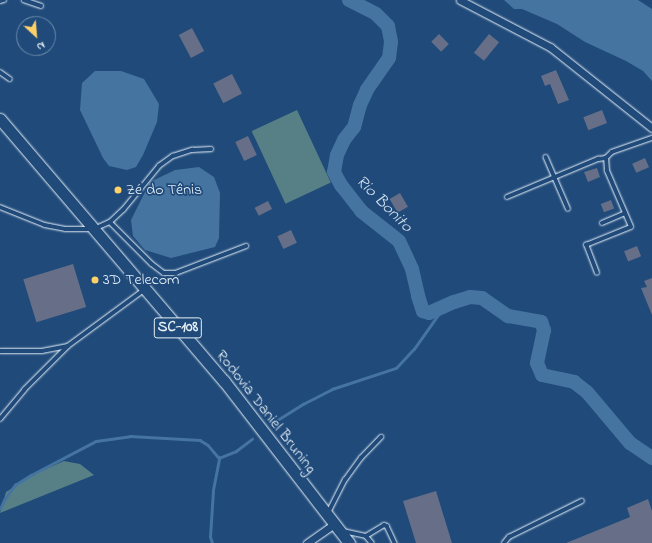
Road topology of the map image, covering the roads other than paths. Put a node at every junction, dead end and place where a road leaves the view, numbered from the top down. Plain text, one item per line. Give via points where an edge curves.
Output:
1 (4, 0) edge
2 (24, 0) edge
3 (460, 0) edge
4 (0, 1) edge
5 (41, 6) dead end
6 (0, 72) edge
7 (10, 79) dead end
8 (0, 119) edge
9 (652, 128) edge
10 (652, 138) edge
11 (211, 149) dead end
12 (546, 157) dead end
13 (606, 158) junction
14 (555, 177) junction
15 (507, 196) dead end
16 (0, 207) edge
17 (568, 208) dead end
18 (625, 213) junction
19 (110, 222) junction
20 (602, 223) dead end
21 (94, 229) junction
22 (246, 246) dead end
23 (597, 273) dead end
24 (146, 289) junction
25 (68, 346) junction
26 (0, 351) edge
27 (0, 419) edge
28 (381, 438) dead end
29 (582, 501) dead end
30 (326, 515) junction
31 (336, 527) junction
32 (366, 536) junction
33 (307, 543) edge
34 (350, 543) edge
35 (372, 543) edge
36 (395, 543) edge
37 (504, 543) edge

1 - 4 lane
2 - 5 lane
3 - 9 street via 550,47
6 - 7 lane
8 - 21 main road, Rodovia Daniel Bruning / SC-108
10 - 13 lane via 612,152
11 - 19 lane via 192,150 173,156 159,166
12 - 14 lane
13 - 14 lane
13 - 18 lane via 608,171
14 - 15 lane
14 - 17 lane
16 - 21 lane via 52,226 65,229
18 - 20 lane
18 - 23 lane via 631,227 586,245
19 - 21 lane
19 - 22 lane via 164,273 176,273
21 - 24 main road, Rodovia Daniel Bruning / SC-108
24 - 25 lane
24 - 30 main road, Rodovia Daniel Bruning / SC-108 via 224,382
25 - 26 lane via 42,351
25 - 27 lane via 24,390
28 - 30 lane via 361,458 345,480
29 - 37 lane via 509,537
30 - 31 main road, Rodovia Daniel Bruning / SC-108
31 - 32 lane
31 - 33 street
31 - 34 main road, Rodovia Daniel Bruning / SC-108
32 - 35 lane
32 - 36 lane via 380,526 387,526

